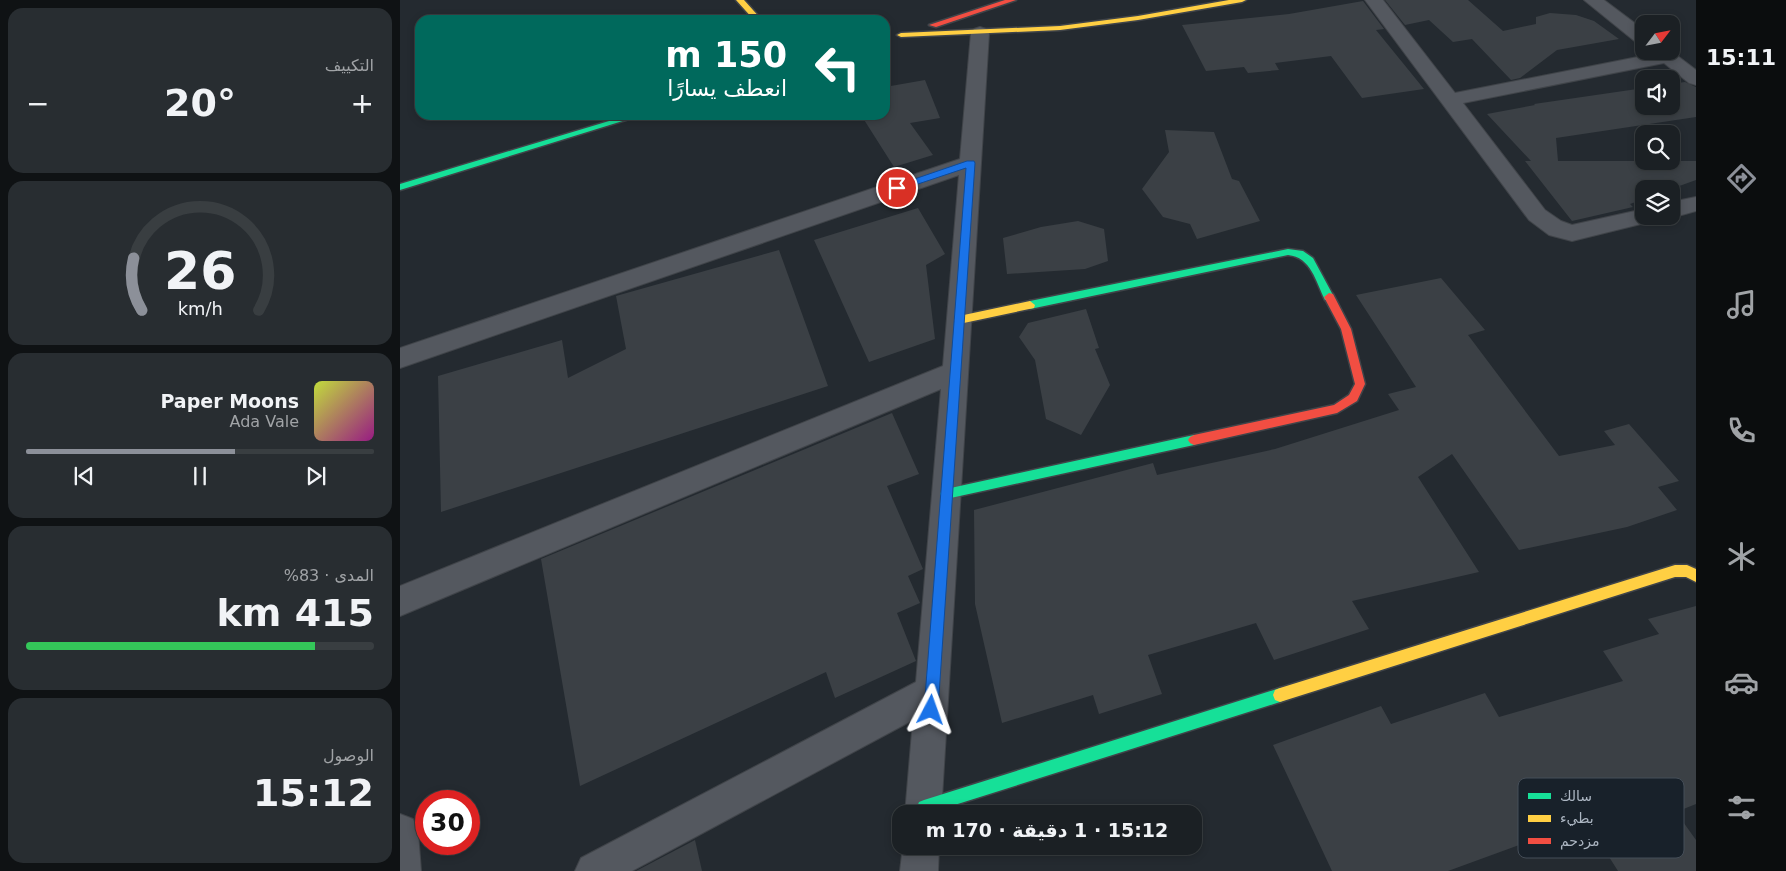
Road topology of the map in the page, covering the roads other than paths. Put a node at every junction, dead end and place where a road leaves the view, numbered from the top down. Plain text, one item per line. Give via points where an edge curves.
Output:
1 (740, 0) edge
2 (1012, 0) edge
3 (1242, 0) edge
4 (1374, 0) edge
5 (1593, 0) edge
6 (754, 15) edge
7 (1635, 32) edge
8 (980, 33) junction
9 (1635, 60) edge
10 (1671, 60) edge
11 (1696, 79) edge
12 (1450, 100) junction
13 (621, 120) edge
14 (970, 163) junction
15 (400, 187) edge
16 (1696, 204) edge
17 (1680, 208) edge
18 (1635, 218) edge
19 (959, 320) junction
20 (400, 358) edge
21 (956, 372) junction
22 (946, 494) junction
23 (1696, 576) edge
24 (400, 601) edge
25 (933, 691) junction
26 (923, 805) edge
27 (939, 805) edge
28 (400, 832) edge
29 (920, 855) edge
30 (402, 871) edge
31 (594, 871) edge
32 (919, 871) edge

1 - 6 street
2 - 8 street via 897,36
3 - 8 street via 1098,23
4 - 12 street
5 - 7 street
8 - 14 street
9 - 12 street
10 - 11 street
12 - 18 street via 1549,226 1560,232 1572,233
13 - 15 street
14 - 19 street
14 - 20 street
16 - 17 street
19 - 21 street
19 - 22 street via 1279,254 1300,253 1310,260 1346,329 1360,384 1353,398 1337,409
21 - 22 street
21 - 24 street
22 - 25 street
23 - 27 street via 1687,571 1675,572
25 - 26 street
25 - 31 street
28 - 30 street
29 - 32 street

